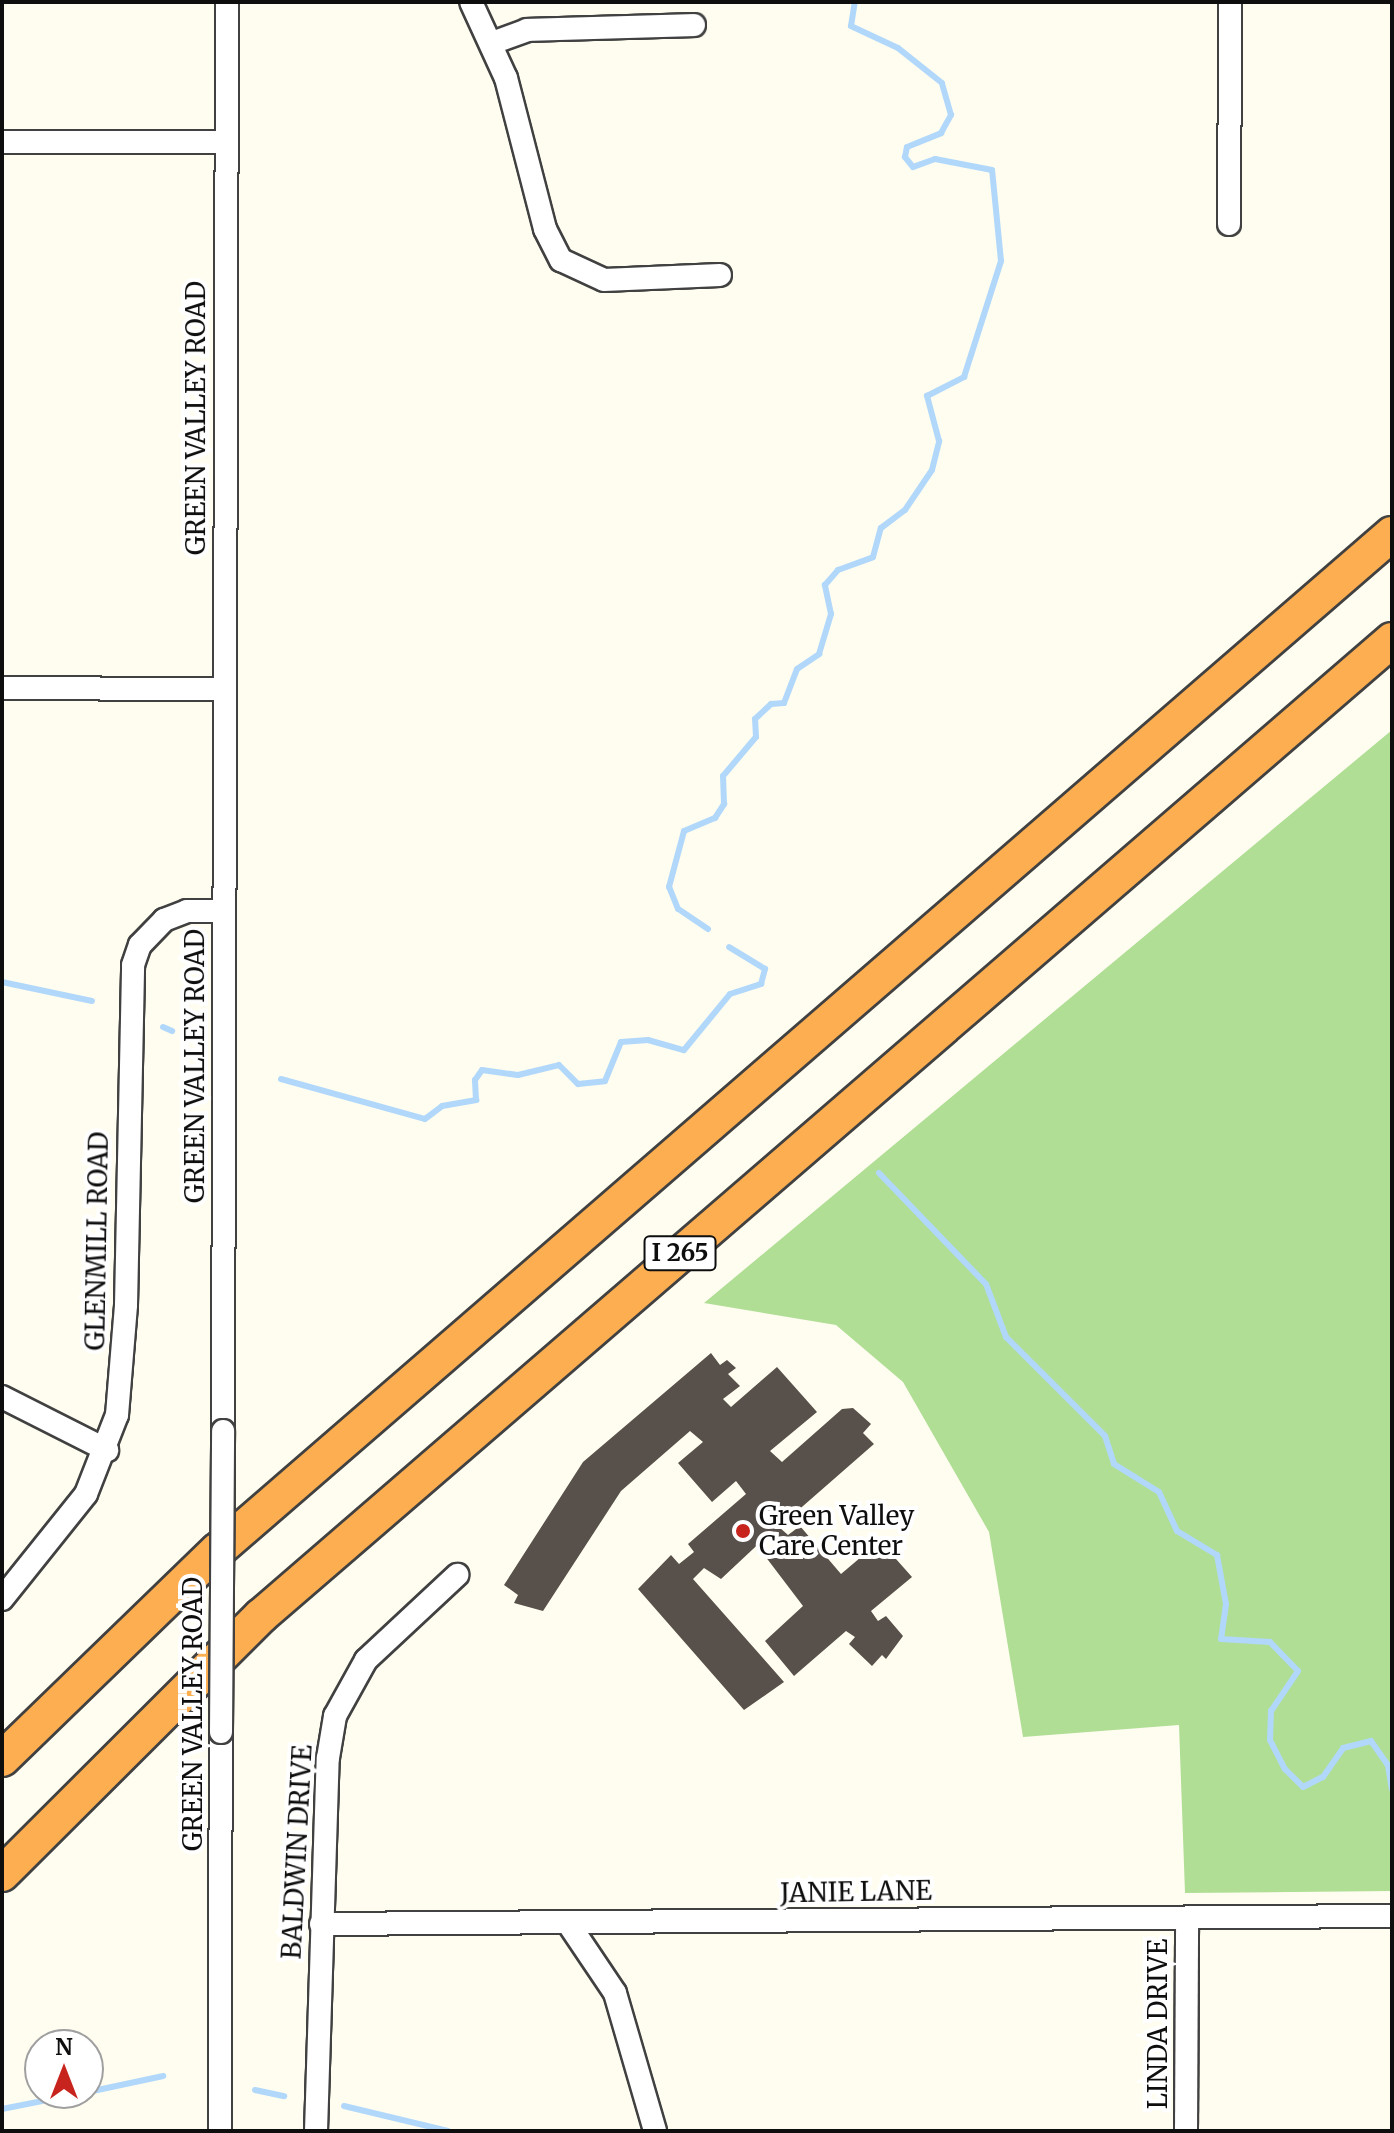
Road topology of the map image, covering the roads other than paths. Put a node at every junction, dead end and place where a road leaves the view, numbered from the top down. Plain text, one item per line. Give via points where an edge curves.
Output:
1 (227, 2) edge
2 (471, 2) edge
3 (1230, 2) edge
4 (694, 25) dead end
5 (492, 43) junction
6 (2, 142) edge
7 (226, 142) junction
8 (1229, 224) dead end
9 (720, 275) dead end
10 (1392, 534) edge
11 (1392, 640) edge
12 (2, 688) edge
13 (223, 689) junction
14 (224, 911) junction
15 (2, 1397) edge
16 (107, 1450) junction
17 (457, 1575) dead end
18 (2, 1599) edge
19 (2, 1759) edge
20 (2, 1874) edge
21 (1392, 1916) edge
22 (1187, 1918) junction
23 (568, 1923) junction
24 (321, 1924) junction
25 (220, 2131) edge
26 (316, 2131) edge
27 (655, 2131) edge
28 (1186, 2131) edge

1 - 7 street, GREEN VALLEY ROAD
2 - 5 street
3 - 8 street
4 - 5 street via 527,30
5 - 9 street via 517,111 545,229 561,260 604,280
6 - 7 street
7 - 13 street, GREEN VALLEY ROAD
10 - 19 highway, I 265 via 217,1551
11 - 20 highway, I 265 via 261,1616
12 - 13 street
13 - 14 street, GREEN VALLEY ROAD
14 - 16 street, GLENMILL ROAD via 187,911 164,920 151,929 133,965 123,1372
14 - 25 street, GREEN VALLEY ROAD, bridge
15 - 16 street
16 - 18 street, GLENMILL ROAD via 55,1540
17 - 24 street, BALDWIN DRIVE via 366,1660 335,1716
21 - 22 street, JANIE LANE
22 - 23 street, JANIE LANE
22 - 28 street, LINDA DRIVE
23 - 24 street, JANIE LANE
23 - 27 street via 615,1993
24 - 26 street, BALDWIN DRIVE

